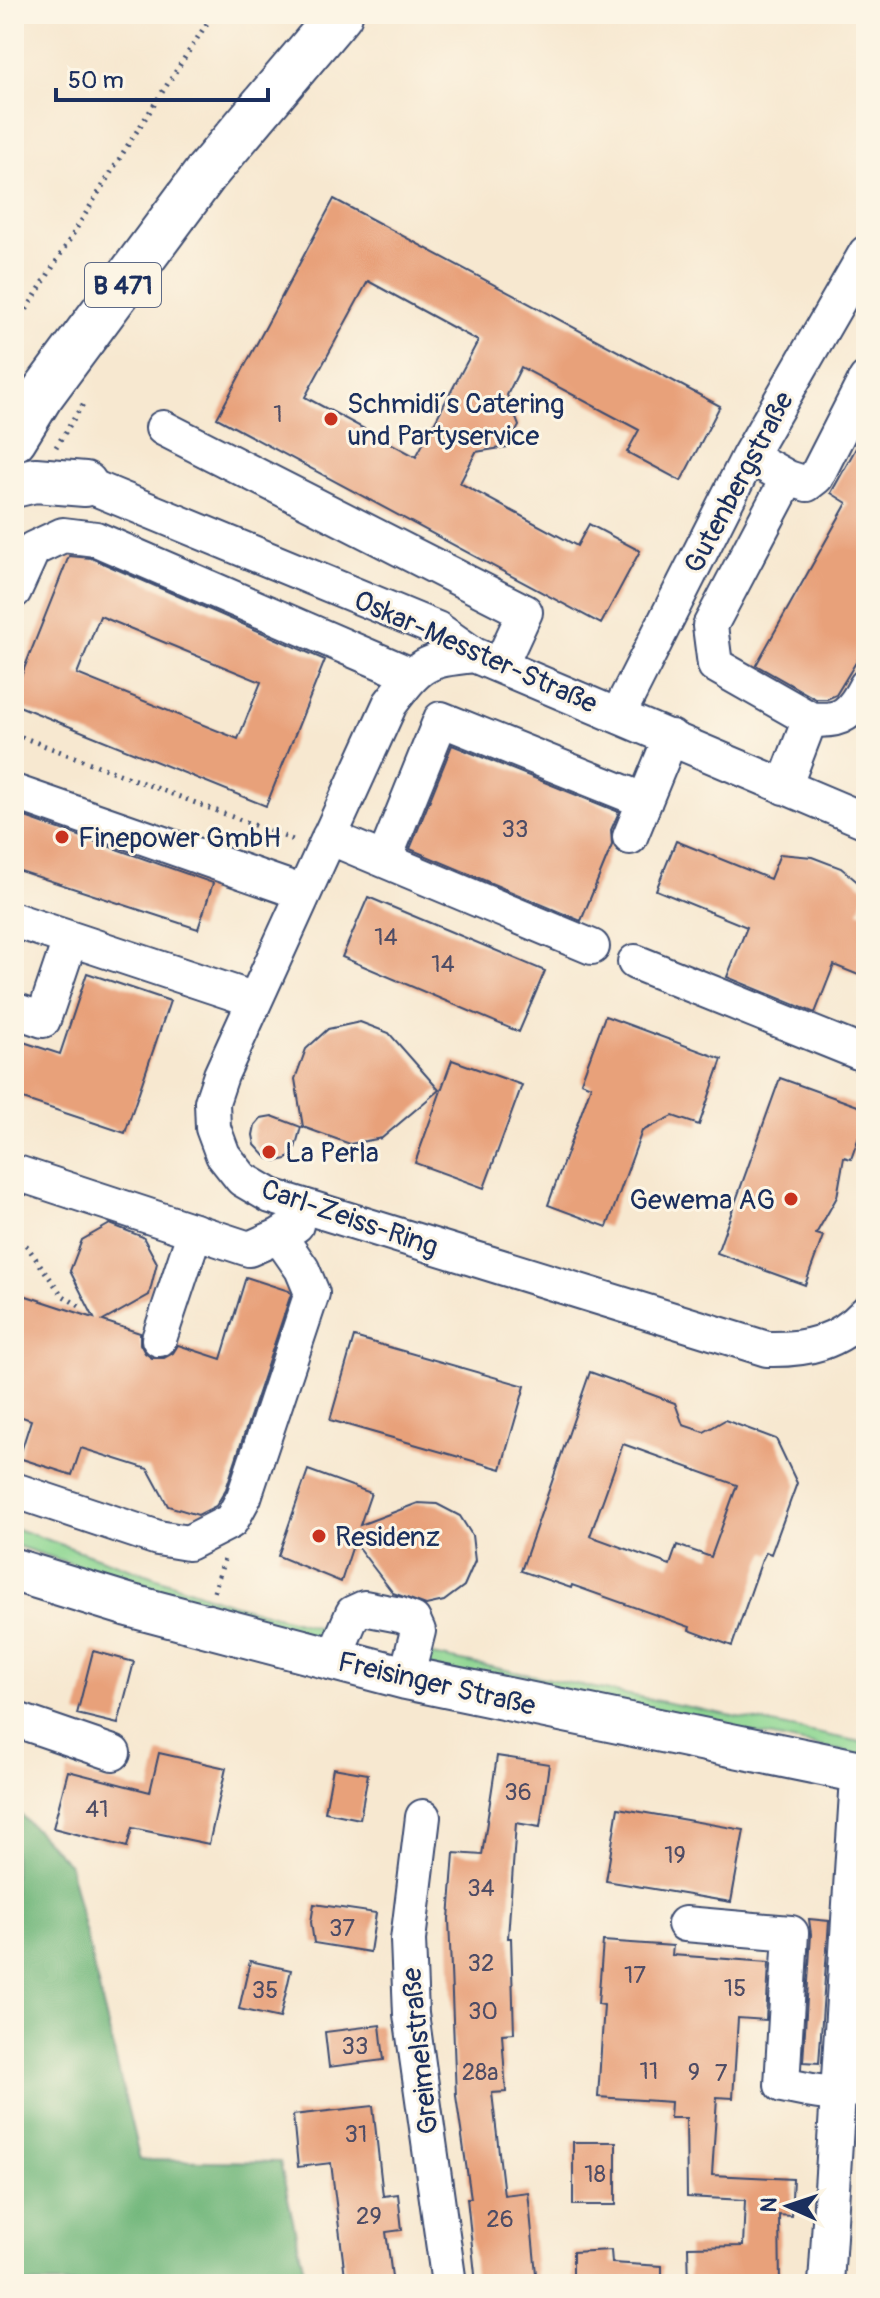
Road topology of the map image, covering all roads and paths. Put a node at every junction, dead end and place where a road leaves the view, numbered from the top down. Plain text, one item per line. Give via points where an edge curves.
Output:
1 (213, 14) edge
2 (340, 14) edge
3 (863, 263) edge
4 (14, 330) edge
5 (866, 379) edge
6 (27, 402) edge
7 (163, 428) dead end
8 (14, 439) edge
9 (749, 456) junction
10 (788, 478) junction
11 (85, 484) joint
12 (14, 485) edge
13 (14, 591) edge
14 (487, 660) junction
15 (411, 675) junction
16 (866, 686) edge
17 (618, 715) junction
18 (810, 719) junction
19 (14, 734) edge
20 (671, 737) junction
21 (784, 787) junction
22 (14, 792) edge
23 (645, 801) junction
24 (866, 821) edge
25 (630, 837) dead end
26 (326, 844) junction
27 (384, 860) junction
28 (304, 893) junction
29 (14, 920) edge
30 (70, 940) junction
31 (592, 947) dead end
32 (635, 962) dead end
33 (255, 1000) junction
34 (14, 1010) edge
35 (866, 1055) edge
36 (14, 1172) edge
37 (317, 1212) junction
38 (195, 1231) junction
39 (279, 1236) junction
40 (26, 1245) dead end
41 (84, 1309) dead end
42 (866, 1313) edge
43 (159, 1339) dead end
44 (14, 1490) edge
45 (14, 1570) edge
46 (333, 1660) junction
47 (406, 1678) junction
48 (14, 1719) edge
49 (113, 1753) dead end
50 (864, 1773) edge
51 (423, 1817) dead end
52 (685, 1924) dead end
53 (852, 2088) edge
54 (449, 2284) edge
55 (826, 2284) edge

1 - 4 path
2 - 6 highway, B 471 via 206,173
3 - 9 street, Gutenbergstraße
5 - 10 street via 816,477 807,484
6 - 8 highway, B 471
7 - 14 street via 525,612
9 - 10 street
9 - 17 street, Gutenbergstraße
10 - 18 street via 710,626 715,665
11 - 12 highway via 35,480
11 - 14 street, Oskar-Messter-Straße via 437,629
13 - 15 street via 33,549 63,535 96,539
14 - 15 street, Carl-Zeiss-Ring via 436,659
14 - 17 street, Oskar-Messter-Straße
15 - 26 street, Carl-Zeiss-Ring via 390,704
16 - 18 street via 844,716
17 - 20 street, Oskar-Messter-Straße
18 - 21 street
19 - 26 path
20 - 21 street, Oskar-Messter-Straße
20 - 23 street
21 - 24 street, Oskar-Messter-Straße
22 - 28 street
23 - 25 street
23 - 27 street via 441,719
26 - 27 street
26 - 28 street, Carl-Zeiss-Ring
27 - 31 street
28 - 33 street, Carl-Zeiss-Ring
29 - 30 street
30 - 33 street
30 - 34 street via 43,1020
32 - 35 street
33 - 37 street, Carl-Zeiss-Ring via 212,1102 213,1128 223,1155 242,1179
36 - 38 street
37 - 39 street
37 - 42 street, Carl-Zeiss-Ring via 767,1349 796,1350 828,1342
38 - 39 street via 249,1249
38 - 43 street
39 - 44 street via 312,1293 244,1497 231,1521 188,1543
40 - 41 path via 62,1295
45 - 46 main road, Freisinger Straße
46 - 47 main road, Freisinger Straße
46 - 47 street via 353,1613 364,1608 400,1615 413,1620 418,1631
47 - 50 main road, Freisinger Straße
48 - 49 street
50 - 53 street via 857,1793
51 - 54 street, Greimelstraße via 408,1940 411,2014
52 - 53 street via 791,1933 782,2085
53 - 55 street

